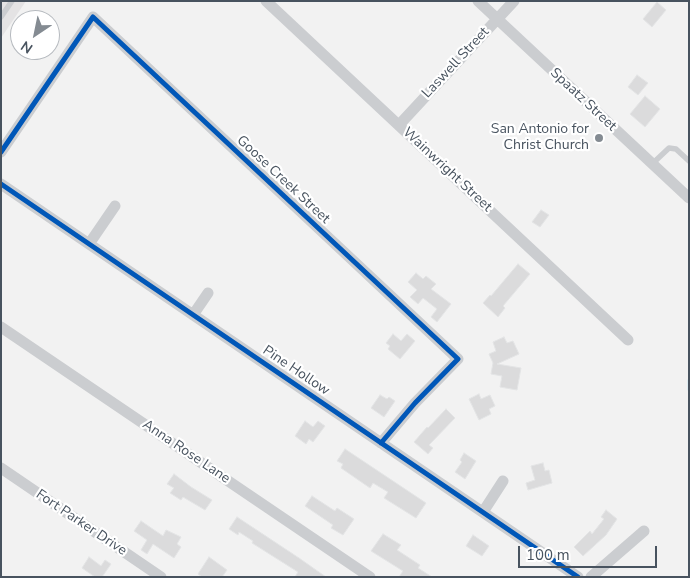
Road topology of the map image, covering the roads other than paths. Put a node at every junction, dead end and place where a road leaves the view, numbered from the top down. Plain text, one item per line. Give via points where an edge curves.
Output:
1 (12, 1) edge
2 (266, 1) edge
3 (478, 1) edge
4 (514, 1) edge
5 (1, 17) edge
6 (497, 19) junction
7 (399, 125) junction
8 (1, 152) edge
9 (689, 161) edge
10 (652, 164) junction
11 (1, 184) edge
12 (689, 198) edge
13 (115, 206) dead end
14 (89, 244) junction
15 (208, 292) dead end
16 (193, 315) junction
17 (1, 327) edge
18 (628, 340) dead end
19 (381, 443) junction
20 (1, 468) edge
21 (503, 481) dead end
22 (482, 512) junction
23 (644, 531) dead end
24 (161, 577) edge
25 (370, 577) edge
26 (578, 577) edge
27 (591, 577) edge

1 - 5 lane
2 - 7 street, Wainwright Street
3 - 6 street, Spaatz Street
4 - 6 street, Laswell Street
6 - 7 street, Laswell Street
6 - 10 street, Spaatz Street
7 - 18 street, Wainwright Street
8 - 19 street, Goose Creek Street via 93,17 458,359
9 - 10 lane via 669,148
10 - 12 street, Spaatz Street
11 - 14 street, Pine Hollow
13 - 14 street
14 - 16 street, Pine Hollow
15 - 16 street
16 - 19 street, Pine Hollow
17 - 25 street, Anna Rose Lane
19 - 22 street, Pine Hollow
20 - 24 street, Fort Parker Drive
21 - 22 street
22 - 26 street, Pine Hollow
23 - 27 street

